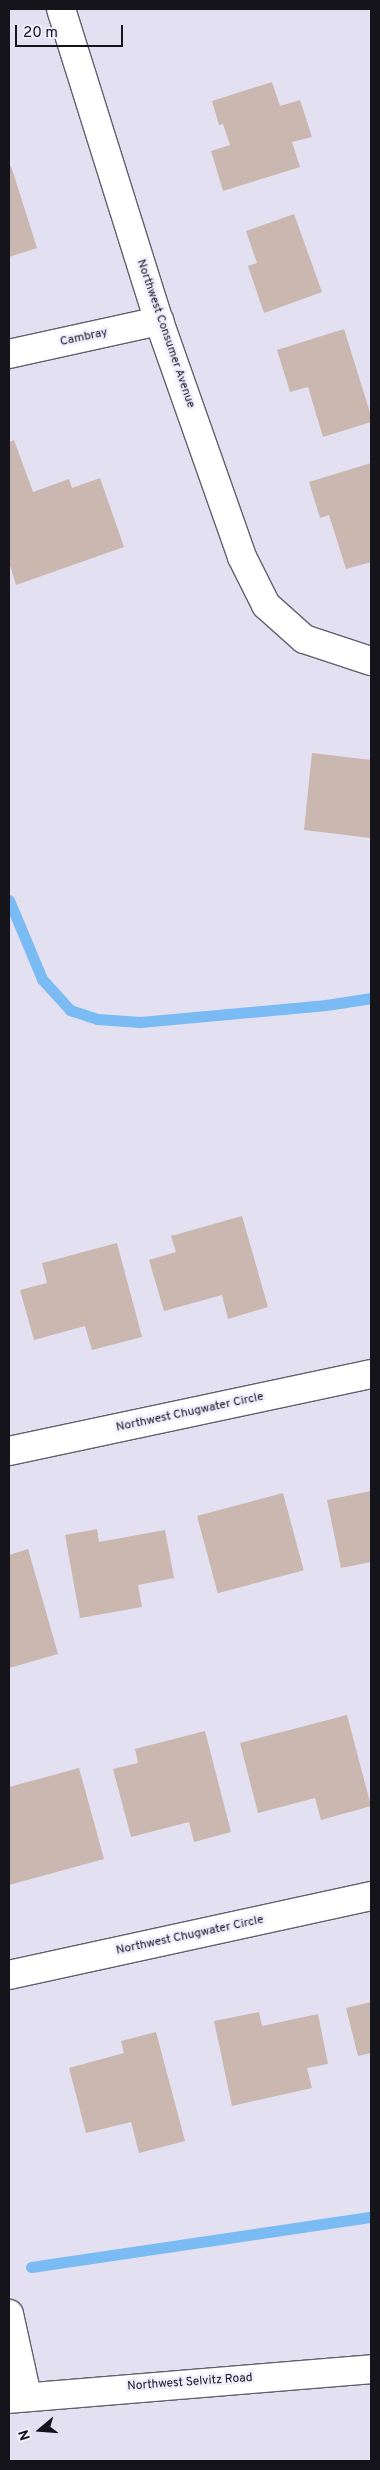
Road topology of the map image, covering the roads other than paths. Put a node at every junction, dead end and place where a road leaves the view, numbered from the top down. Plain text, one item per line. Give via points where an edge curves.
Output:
1 (61, 9) edge
2 (159, 321) junction
3 (9, 354) edge
4 (371, 661) edge
5 (371, 1374) edge
6 (9, 1451) edge
7 (371, 1896) edge
8 (9, 1975) edge
9 (9, 2314) edge
10 (371, 2369) edge
11 (18, 2397) edge

1 - 2 street, Northwest Consumer Avenue
2 - 3 street, Cambray
2 - 4 street, Northwest Consumer Avenue via 242,557 266,605 304,639
5 - 6 street, Northwest Chugwater Circle
7 - 8 street, Northwest Chugwater Circle
9 - 11 street
10 - 11 street, Northwest Selvitz Road

